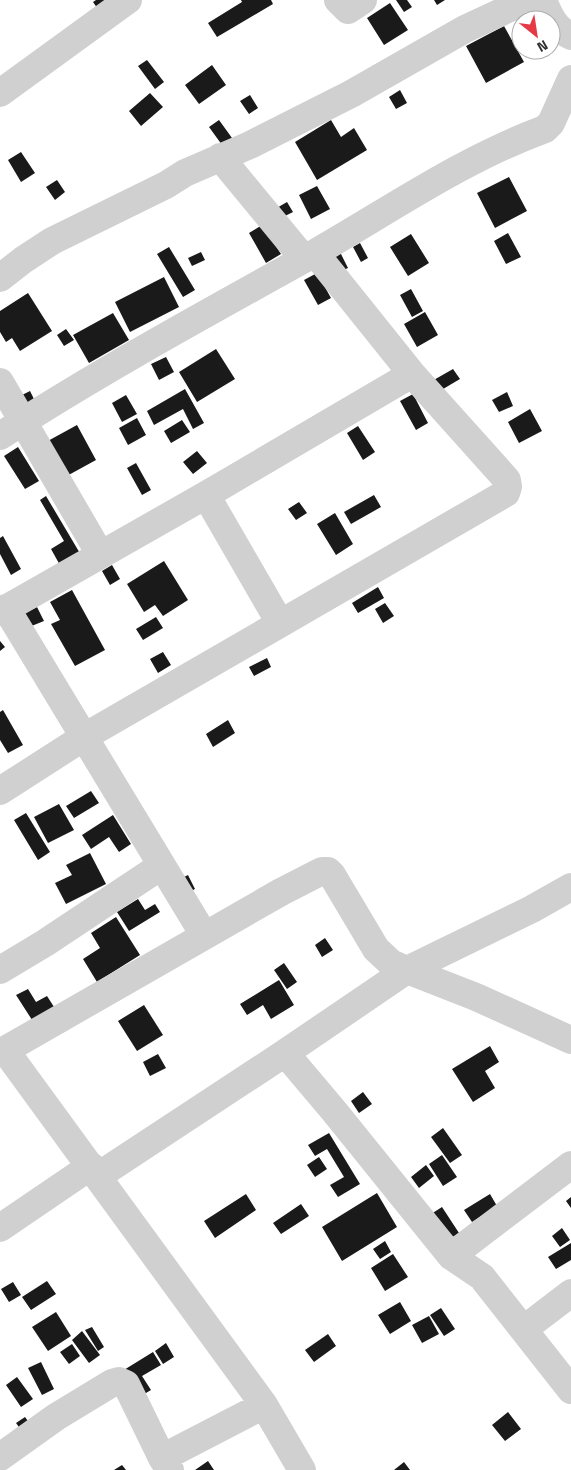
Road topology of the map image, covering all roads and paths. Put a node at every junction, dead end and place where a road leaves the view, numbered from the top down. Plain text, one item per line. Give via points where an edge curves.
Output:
1 (128, 0) edge
2 (338, 0) edge
3 (363, 0) edge
4 (527, 0) edge
5 (543, 0) edge
6 (571, 36) edge
7 (571, 79) edge
8 (0, 93) edge
9 (220, 157) junction
10 (309, 256) junction
11 (0, 278) edge
12 (412, 374) junction
13 (0, 382) edge
14 (23, 421) junction
15 (0, 436) edge
16 (206, 495) junction
17 (100, 554) junction
18 (3, 610) edge
19 (280, 623) junction
20 (84, 737) junction
21 (0, 791) edge
22 (161, 866) junction
23 (571, 887) edge
24 (204, 935) junction
25 (0, 970) edge
26 (407, 970) junction
27 (571, 1040) edge
28 (3, 1051) edge
29 (285, 1053) junction
30 (571, 1165) edge
31 (94, 1171) junction
32 (0, 1228) edge
33 (451, 1256) junction
34 (571, 1293) edge
35 (524, 1329) junction
36 (571, 1390) edge
37 (264, 1406) junction
38 (0, 1457) edge
39 (166, 1464) edge
40 (302, 1470) edge

1 - 8 street
2 - 3 street via 348,10
4 - 9 street via 465,29 342,98
5 - 6 street via 551,20
7 - 10 street via 551,123 545,129 460,167
9 - 10 street
9 - 11 street via 52,241
10 - 12 street
10 - 14 street
12 - 16 street
12 - 19 street via 507,480 506,493
13 - 14 street
14 - 15 street
14 - 17 street
16 - 17 street
16 - 19 street
17 - 18 street
18 - 20 street
19 - 20 street
20 - 21 street
20 - 22 street
22 - 24 street
22 - 25 street
23 - 26 street
24 - 26 street via 281,892 328,871 376,950 391,963
24 - 28 street
26 - 27 street
26 - 29 street
28 - 31 street
29 - 31 street
29 - 33 street
30 - 33 street
31 - 32 street
31 - 37 street
33 - 35 street via 482,1277
34 - 35 street
35 - 36 street
37 - 39 street
37 - 40 street
38 - 39 street via 56,1417 112,1383 119,1382 126,1384

